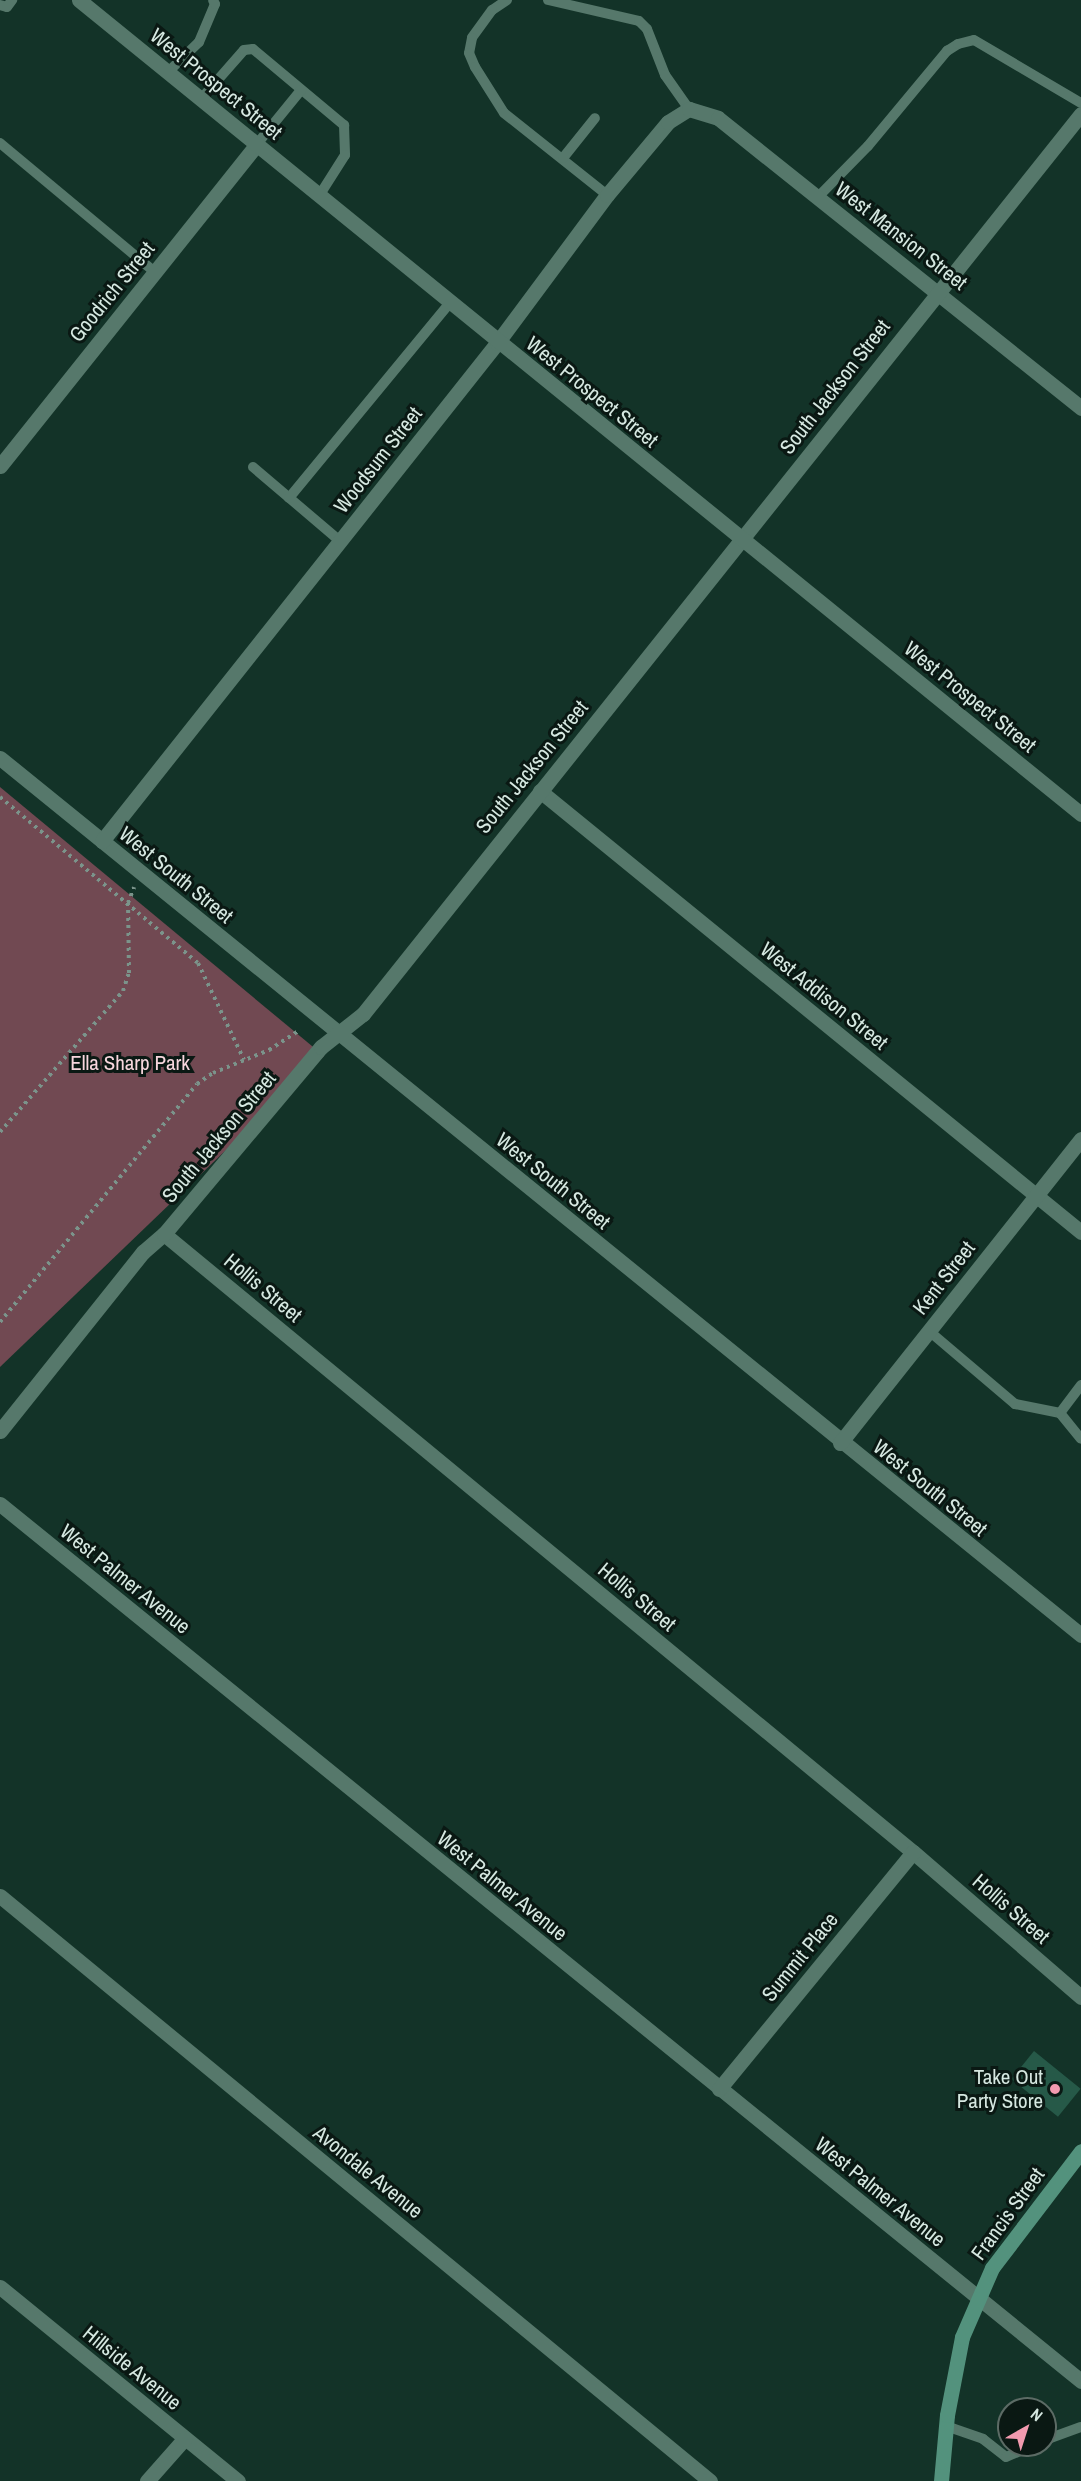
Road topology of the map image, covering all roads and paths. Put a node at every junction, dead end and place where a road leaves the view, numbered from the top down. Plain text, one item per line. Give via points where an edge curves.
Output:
1 (12, 0) edge
2 (79, 0) edge
3 (213, 0) edge
4 (507, 0) edge
5 (548, 0) edge
6 (0, 5) edge
7 (168, 72) junction
8 (302, 90) junction
9 (201, 99) junction
10 (1081, 103) edge
11 (689, 109) junction
12 (1081, 114) edge
13 (595, 118) dead end
14 (0, 143) edge
15 (257, 144) junction
16 (562, 158) junction
17 (607, 195) junction
18 (319, 196) junction
19 (818, 197) junction
20 (155, 272) junction
21 (937, 290) junction
22 (450, 303) junction
23 (497, 343) junction
24 (1081, 408) edge
25 (0, 466) edge
26 (253, 467) dead end
27 (289, 498) junction
28 (743, 539) junction
29 (340, 541) junction
30 (0, 758) edge
31 (540, 791) junction
32 (0, 797) edge
33 (1081, 814) edge
34 (102, 841) junction
35 (139, 872) junction
36 (128, 903) junction
37 (300, 1030) dead end
38 (339, 1033) junction
39 (244, 1060) junction
40 (0, 1132) edge
41 (1081, 1138) edge
42 (1035, 1196) junction
43 (1081, 1232) edge
44 (164, 1234) junction
45 (0, 1322) edge
46 (929, 1331) junction
47 (1081, 1385) edge
48 (1060, 1413) junction
49 (0, 1431) edge
50 (1081, 1439) edge
51 (840, 1443) junction
52 (0, 1504) edge
53 (1079, 1628) edge
54 (913, 1852) junction
55 (0, 1896) edge
56 (1081, 1997) edge
57 (719, 2089) junction
58 (1081, 2151) edge
59 (0, 2287) edge
60 (979, 2299) junction
61 (1081, 2381) edge
62 (946, 2426) junction
63 (1081, 2427) edge
64 (1057, 2436) edge
65 (185, 2438) junction
66 (997, 2450) edge
67 (147, 2481) edge
68 (238, 2481) edge
69 (710, 2481) edge
70 (941, 2481) edge

1 - 6 lane via 7,7
2 - 7 street, West Prospect Street
3 - 7 lane via 215,4 199,42
4 - 16 lane via 481,22 470,53 504,113
5 - 11 lane via 639,21 647,29 665,75
7 - 9 street, West Prospect Street
8 - 9 lane via 253,49 244,50
8 - 15 lane
8 - 18 lane via 344,125 345,155
9 - 15 street, West Prospect Street
10 - 19 lane via 974,40 958,44 947,51
11 - 17 street, Woodsum Street via 668,122
11 - 19 street, West Mansion Street via 718,118
12 - 21 street, South Jackson Street
13 - 16 lane
14 - 20 lane
15 - 18 street, West Prospect Street
15 - 20 street, Goodrich Street
16 - 17 lane
17 - 23 street, Woodsum Street
18 - 22 street, West Prospect Street
19 - 21 street, West Mansion Street
20 - 25 street, Goodrich Street
21 - 24 street, West Mansion Street
21 - 28 street, South Jackson Street
22 - 23 street, West Prospect Street
22 - 27 lane
23 - 28 street, West Prospect Street
23 - 29 street, Woodsum Street
26 - 27 lane
27 - 29 lane
28 - 31 street, South Jackson Street
28 - 33 street, West Prospect Street
29 - 34 street, Woodsum Street
30 - 34 street, West South Street
31 - 38 street, South Jackson Street via 363,1014
31 - 42 street, West Addison Street
32 - 36 path
34 - 35 street, West South Street
35 - 36 path
35 - 38 street, West South Street
36 - 39 path via 198,963
36 - 40 path via 129,973 123,991
37 - 39 path
38 - 44 street, South Jackson Street via 321,1047
38 - 51 street, West South Street
39 - 45 path via 197,1084
41 - 42 street, Kent Street
42 - 43 street, West Addison Street
42 - 46 street, Kent Street
44 - 49 street, South Jackson Street via 143,1252
44 - 54 street, Hollis Street
46 - 48 lane via 1016,1404
46 - 51 street, Kent Street
47 - 48 lane
48 - 50 lane
51 - 53 street, West South Street
52 - 57 street, West Palmer Avenue
54 - 56 street, Hollis Street
54 - 57 street, Summit Place
55 - 69 street, Avondale Avenue
57 - 60 street, West Palmer Avenue
58 - 60 main road, Francis Street via 992,2268
59 - 65 street, Hillside Avenue
60 - 61 street, West Palmer Avenue
60 - 62 main road, Francis Street via 955,2363
62 - 66 lane via 983,2439
62 - 70 main road, Francis Street
63 - 64 lane
65 - 67 street
65 - 68 street, Hillside Avenue

